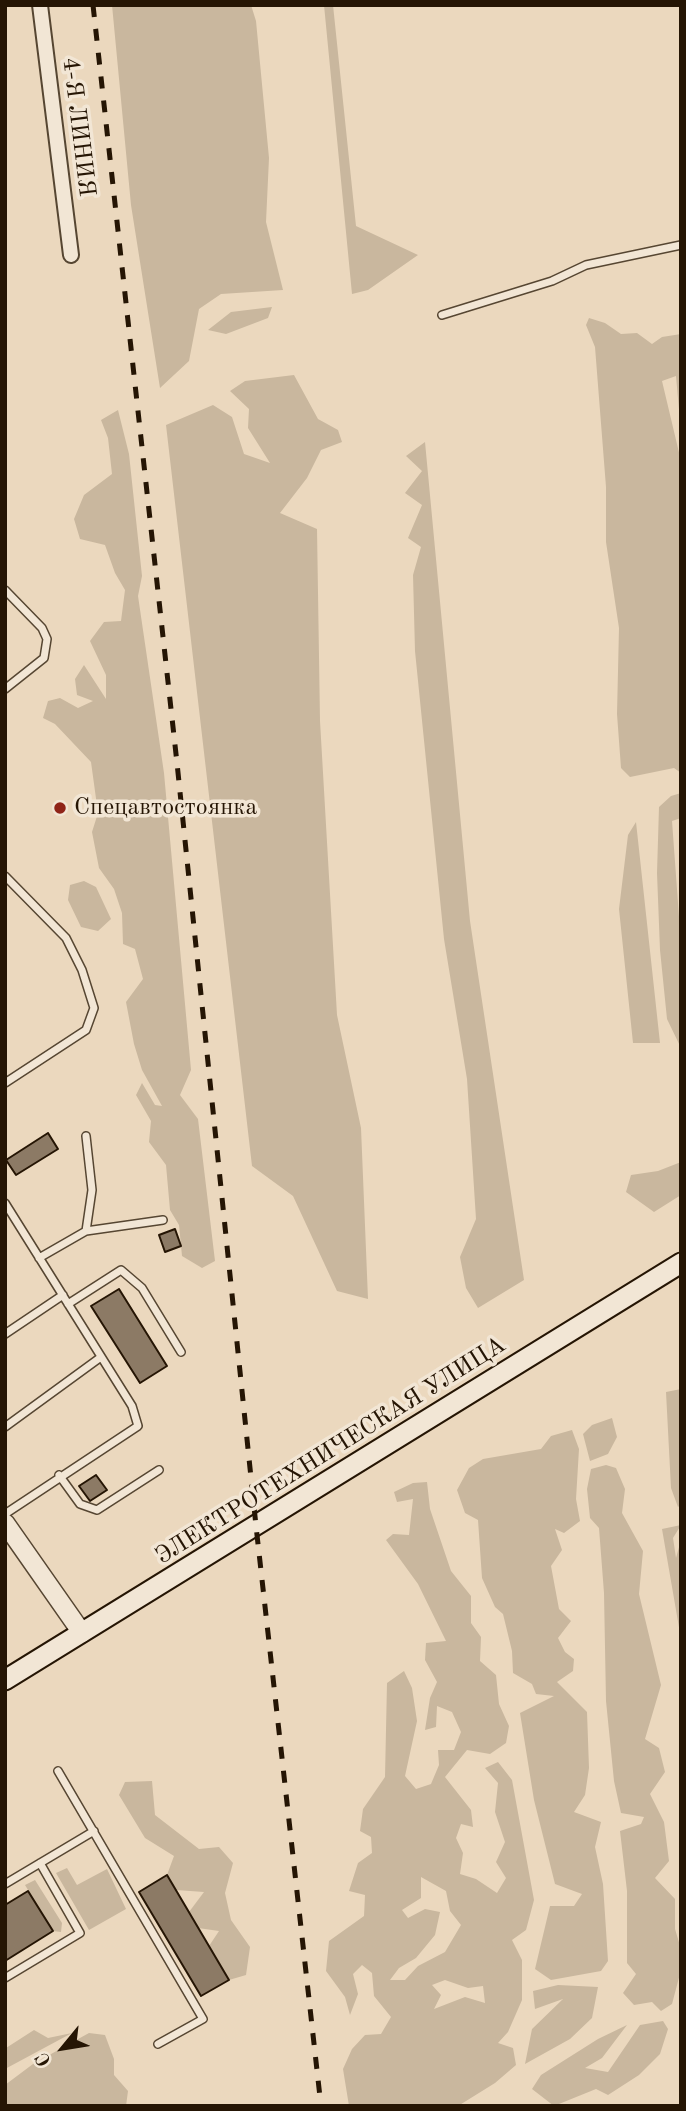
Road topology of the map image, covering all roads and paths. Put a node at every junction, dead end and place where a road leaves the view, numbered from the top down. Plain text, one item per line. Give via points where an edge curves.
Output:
1 (40, 5) edge
2 (681, 245) edge
3 (71, 255) dead end
4 (442, 315) dead end
5 (5, 590) edge
6 (5, 689) edge
7 (5, 876) edge
8 (5, 1070) edge
9 (8, 1081) edge
10 (86, 1136) dead end
11 (5, 1203) edge
12 (9, 1217) edge
13 (163, 1220) dead end
14 (86, 1231) junction
15 (39, 1258) junction
16 (681, 1263) edge
17 (63, 1295) junction
18 (68, 1304) junction
19 (5, 1334) edge
20 (181, 1352) dead end
21 (101, 1357) junction
22 (5, 1427) edge
23 (159, 1470) dead end
24 (59, 1475) junction
25 (5, 1514) edge
26 (5, 1523) edge
27 (82, 1633) junction
28 (5, 1680) edge
29 (58, 1771) dead end
30 (94, 1831) junction
31 (40, 1863) junction
32 (5, 1884) edge
33 (5, 1978) edge
34 (158, 2044) dead end

1 - 3 street, 4-Я ЛИНИЯ
2 - 4 lane via 586,265 552,281
5 - 6 lane via 42,628 47,649 44,658
7 - 9 lane via 66,938 94,1008 86,1030
8 - 9 lane
10 - 14 lane via 93,1190
11 - 12 lane
12 - 15 lane
13 - 14 lane
14 - 15 lane
15 - 17 lane
16 - 27 main road, ЭЛЕКТРОТЕХНИЧЕСКАЯ УЛИЦА
17 - 18 lane
17 - 19 lane
18 - 20 lane via 121,1270 142,1288
18 - 21 lane
21 - 22 lane
21 - 24 lane via 132,1406 138,1426
23 - 24 lane via 97,1510 80,1504
24 - 25 lane
26 - 27 street
27 - 28 main road, ЭЛЕКТРОТЕХНИЧЕСКАЯ УЛИЦА
29 - 30 lane
30 - 31 lane
30 - 34 lane via 203,2020
31 - 32 lane
31 - 33 lane via 80,1933

